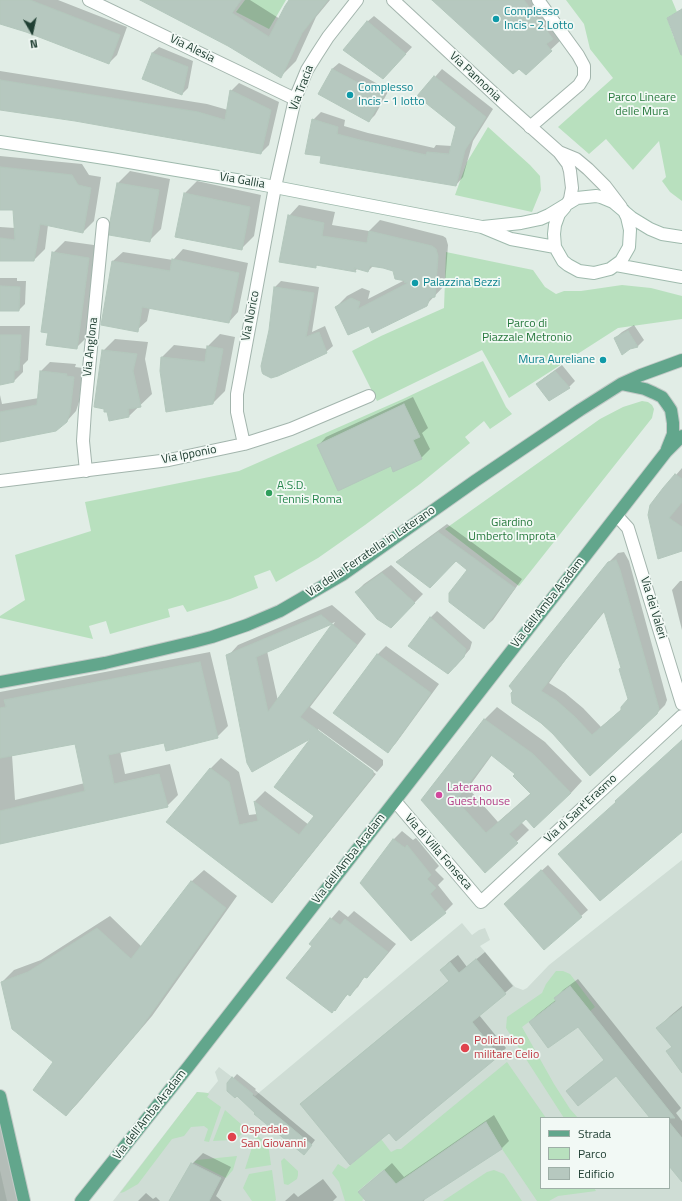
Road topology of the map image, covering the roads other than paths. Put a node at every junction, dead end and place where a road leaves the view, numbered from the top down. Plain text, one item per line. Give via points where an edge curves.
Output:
1 (89, 0) edge
2 (356, 0) edge
3 (393, 0) edge
4 (538, 0) edge
5 (295, 99) junction
6 (530, 127) junction
7 (0, 142) edge
8 (559, 152) junction
9 (275, 187) junction
10 (568, 203) junction
11 (623, 210) junction
12 (103, 224) dead end
13 (482, 227) junction
14 (679, 234) edge
15 (555, 247) junction
16 (616, 266) junction
17 (682, 277) edge
18 (682, 360) edge
19 (621, 384) junction
20 (369, 396) dead end
21 (682, 436) edge
22 (244, 444) junction
23 (666, 452) junction
24 (86, 471) junction
25 (0, 481) edge
26 (617, 516) junction
27 (0, 682) edge
28 (682, 704) edge
29 (682, 716) edge
30 (395, 801) junction
31 (481, 902) joint
32 (0, 1096) edge
33 (24, 1201) edge
34 (81, 1201) edge

1 - 5 street, Via Alesia
2 - 5 street, Via Tracia via 316,54
3 - 6 street, Via Pannonia
4 - 6 street via 578,54 584,66 584,77 579,85
5 - 9 street, Via Tracia
6 - 8 street, Via Pannonia
7 - 9 street, Via Gallia
8 - 10 street via 570,171 572,188
8 - 11 street via 576,159 588,169
9 - 13 street, Via Gallia
9 - 22 street, Via Norico via 237,394 237,412
10 - 11 street via 581,197 602,197
10 - 13 street via 540,219
10 - 15 street via 559,214 555,225
11 - 14 street via 650,229 662,234
11 - 16 street via 629,222 629,247
12 - 24 street, Via Anglona via 84,410 83,441
13 - 15 street via 511,239
15 - 16 street via 563,261 579,271 594,273
16 - 17 street
18 - 19 main road, Via della Ferratella in Laterano
19 - 23 main road via 645,389 662,397 671,410 673,429
19 - 27 main road, Via della Ferratella in Laterano via 463,489 342,575 280,611 247,625 193,642 105,663
20 - 22 street, Via Ipponio via 291,429
21 - 23 main road
22 - 24 street, Via Ipponio via 169,460
23 - 26 main road, Via dell'Amba Aradam
24 - 25 street, Via Ipponio
26 - 28 street, Via dei Valeri via 628,528
26 - 30 main road, Via dell'Amba Aradam
29 - 31 street, Via di Sant'Erasmo
30 - 31 street, Via di Villa Fonseca
30 - 34 main road, Via dell'Amba Aradam
32 - 33 main road

